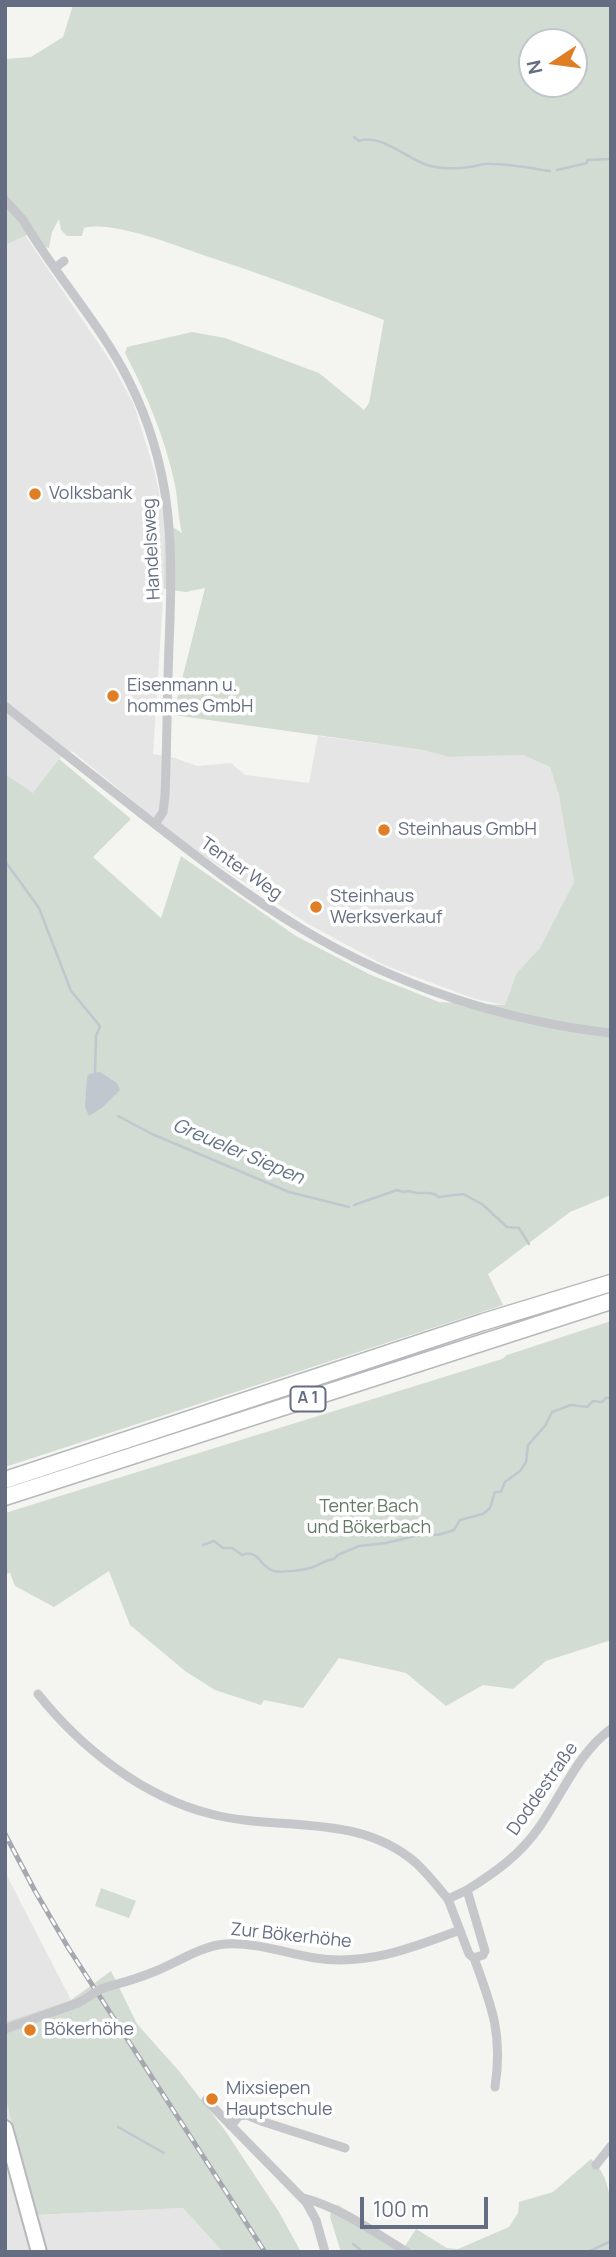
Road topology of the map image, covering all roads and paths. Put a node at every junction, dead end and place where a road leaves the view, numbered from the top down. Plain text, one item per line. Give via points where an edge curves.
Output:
1 (5, 200) edge
2 (64, 261) dead end
3 (55, 268) junction
4 (5, 706) edge
5 (155, 824) junction
6 (611, 1033) edge
7 (611, 1283) edge
8 (611, 1301) edge
9 (5, 1480) edge
10 (5, 1497) edge
11 (38, 1694) dead end
12 (611, 1730) edge
13 (467, 1890) junction
14 (448, 1899) junction
15 (460, 1930) junction
16 (474, 1958) junction
17 (5, 2029) edge
18 (495, 2087) dead end
19 (206, 2100) dead end
20 (231, 2126) junction
21 (5, 2129) edge
22 (611, 2146) edge
23 (345, 2148) dead end
24 (596, 2165) dead end
25 (302, 2197) junction
26 (39, 2252) edge
27 (325, 2252) edge
28 (407, 2252) edge

1 - 3 street, Handelsweg
2 - 3 street
3 - 5 street, Handelsweg via 129,380 153,440 168,507 172,590 165,796
4 - 5 street, Tenter Weg
5 - 6 street, Tenter Weg via 248,895 367,964 469,1003 537,1021
7 - 9 highway, A 1
8 - 10 highway, A 1
11 - 14 street via 85,1743 153,1791 233,1819 327,1826 366,1834 416,1863
12 - 13 street, Doddestraße via 586,1753 530,1840 503,1867
13 - 14 street, Doddestraße
13 - 16 street via 485,1951
14 - 15 street
15 - 16 street
15 - 17 street, Zur Bökerhöhe, bridge via 401,1952 363,1959 318,1958 246,1944 218,1945
16 - 18 street via 496,2023
19 - 20 street
20 - 23 street via 233,2120 247,2115
20 - 25 street
21 - 26 main road
22 - 24 street
25 - 27 street via 316,2220
25 - 28 street via 324,2203

